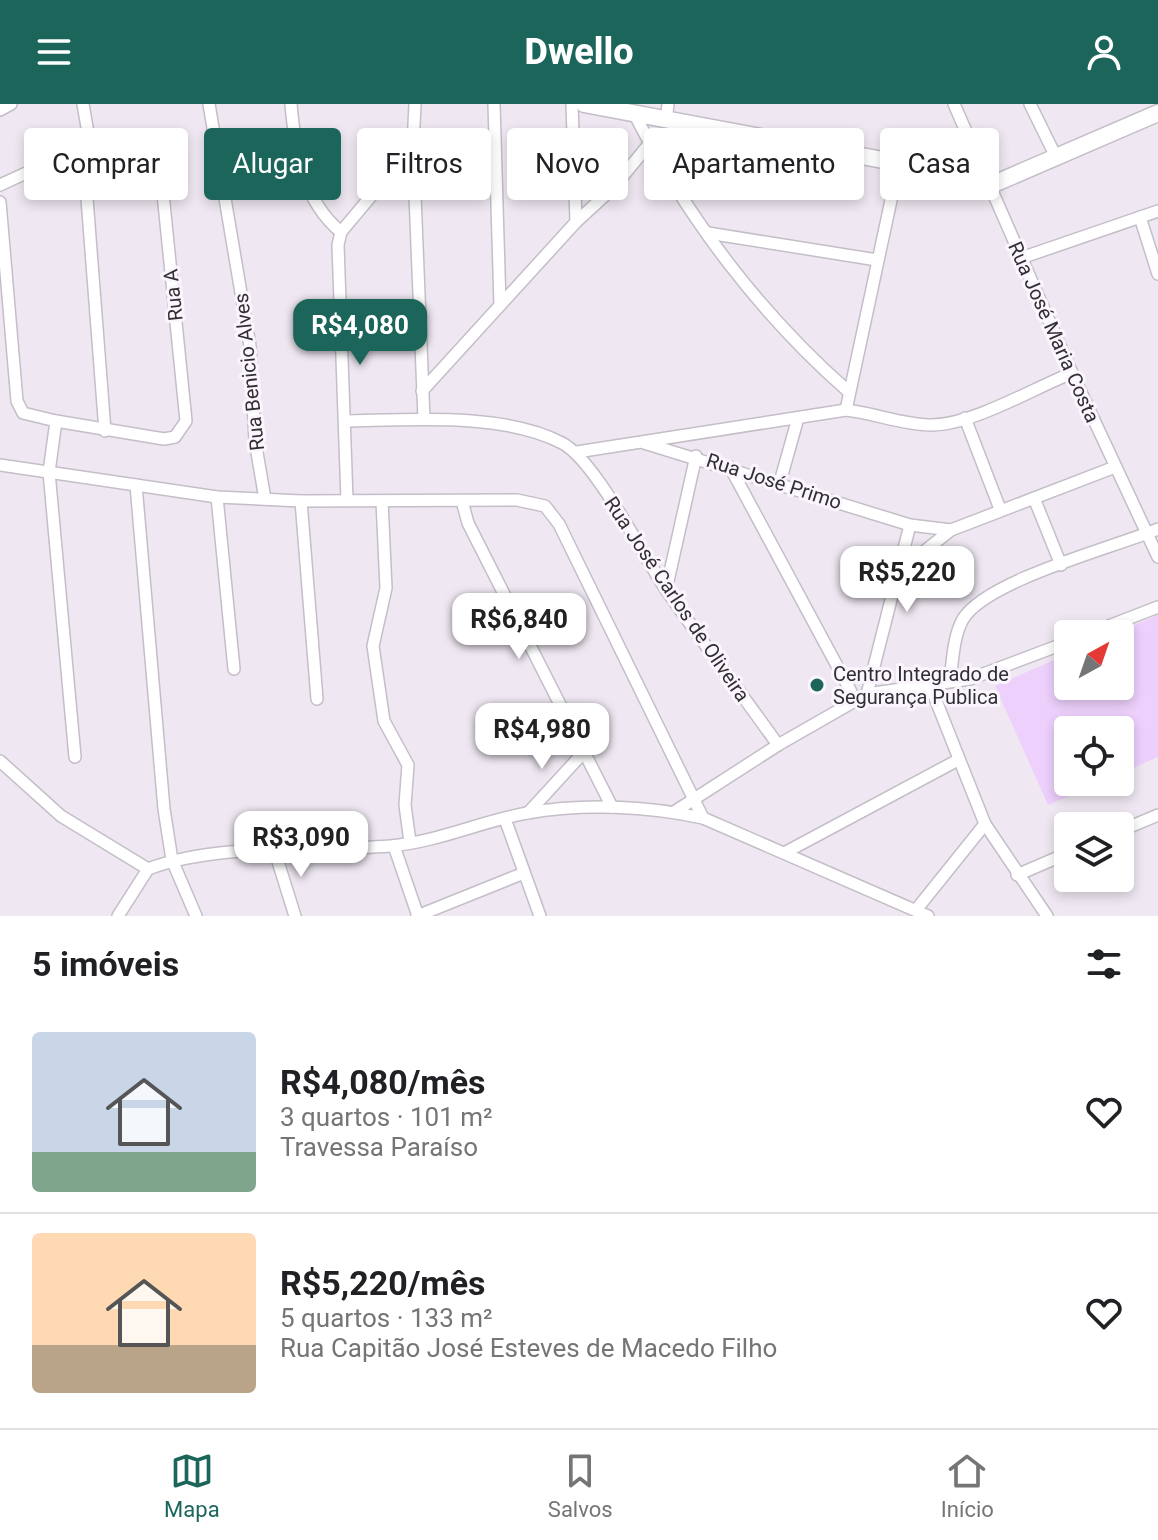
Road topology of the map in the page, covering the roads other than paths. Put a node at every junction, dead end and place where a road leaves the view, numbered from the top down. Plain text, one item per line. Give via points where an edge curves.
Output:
1 (11, 104) edge
2 (83, 104) edge
3 (209, 104) edge
4 (291, 104) edge
5 (415, 104) edge
6 (494, 104) edge
7 (572, 104) edge
8 (584, 104) edge
9 (668, 104) edge
10 (954, 104) edge
11 (1030, 104) edge
12 (0, 110) edge
13 (634, 113) junction
14 (1158, 113) edge
15 (666, 121) junction
16 (87, 128) edge
17 (414, 128) edge
18 (964, 128) edge
19 (644, 132) edge
20 (644, 150) edge
21 (1056, 157) junction
22 (880, 160) edge
23 (24, 174) edge
24 (999, 182) edge
25 (0, 185) edge
26 (85, 200) edge
27 (165, 200) edge
28 (368, 200) edge
29 (415, 200) edge
30 (687, 200) edge
31 (891, 200) edge
32 (995, 200) edge
33 (0, 202) edge
34 (1158, 211) edge
35 (1140, 217) junction
36 (576, 222) junction
37 (341, 232) junction
38 (708, 233) junction
39 (1021, 258) junction
40 (877, 260) junction
41 (1158, 274) edge
42 (500, 305) junction
43 (1072, 373) junction
44 (422, 391) junction
45 (849, 392) junction
46 (846, 410) junction
47 (798, 418) junction
48 (965, 418) junction
49 (424, 419) junction
50 (56, 421) junction
51 (345, 421) junction
52 (105, 431) junction
53 (636, 441) junction
54 (577, 452) junction
55 (696, 456) junction
56 (0, 465) edge
57 (730, 467) junction
58 (1115, 467) junction
59 (49, 472) junction
60 (780, 482) junction
61 (136, 485) junction
62 (217, 497) junction
63 (1034, 498) junction
64 (265, 499) junction
65 (347, 500) junction
66 (301, 501) junction
67 (382, 501) junction
68 (462, 501) junction
69 (1000, 509) junction
70 (910, 525) junction
71 (951, 530) junction
72 (1152, 532) edge
73 (1158, 557) edge
74 (1061, 565) junction
75 (901, 570) junction
76 (666, 590) junction
77 (1158, 607) edge
78 (1124, 620) edge
79 (1054, 647) edge
80 (234, 669) dead end
81 (950, 679) junction
82 (929, 683) junction
83 (867, 694) junction
84 (317, 699) dead end
85 (856, 701) junction
86 (778, 745) junction
87 (583, 753) junction
88 (75, 757) dead end
89 (958, 760) junction
90 (0, 761) edge
91 (694, 798) junction
92 (612, 807) junction
93 (674, 812) junction
94 (528, 813) junction
95 (1158, 815) edge
96 (703, 818) junction
97 (505, 819) junction
98 (985, 824) junction
99 (1134, 825) edge
100 (410, 842) junction
101 (394, 846) junction
102 (275, 852) junction
103 (786, 852) junction
104 (1054, 859) edge
105 (172, 860) junction
106 (148, 869) junction
107 (524, 873) junction
108 (1017, 875) junction
109 (916, 910) junction
110 (118, 916) edge
111 (196, 916) edge
112 (295, 916) edge
113 (418, 916) edge
114 (540, 916) edge
115 (928, 916) edge
116 (1047, 916) edge

1 - 12 street
2 - 16 street
3 - 64 street, Rua Benicio Alves via 250,346 255,441
4 - 37 street via 310,196
5 - 17 street
6 - 42 street
7 - 36 street
8 - 13 main road
9 - 15 street
10 - 18 street, Rua José Maria Costa
11 - 21 street
13 - 15 main road
13 - 19 street
14 - 21 main road
15 - 22 main road
20 - 36 street
21 - 24 main road
23 - 25 street
26 - 52 street
27 - 52 street, Rua A via 184,428 175,437
28 - 37 street
29 - 44 street
30 - 38 street
31 - 40 street
32 - 39 street, Rua José Maria Costa
33 - 50 street via 17,401 23,413
34 - 35 street
35 - 39 street
35 - 41 street
36 - 42 street
37 - 51 street via 337,262
38 - 40 street
38 - 45 street via 767,313
39 - 43 street, Rua José Maria Costa
40 - 45 street
42 - 44 street
43 - 48 street
43 - 58 street, Rua José Maria Costa
44 - 49 street
45 - 46 street
46 - 47 street
46 - 48 street via 931,425
47 - 53 street
47 - 60 street
48 - 69 street
49 - 51 street
49 - 54 street via 524,430
50 - 52 street
50 - 59 street
51 - 65 street
53 - 54 street
53 - 55 street, Rua José Primo
54 - 76 street, Rua José Carlos de Oliveira
55 - 57 street, Rua José Primo
55 - 76 street
56 - 59 street
57 - 60 street, Rua José Primo
57 - 85 street
58 - 63 street
58 - 72 street, Rua José Maria Costa
59 - 61 street
59 - 88 street
60 - 70 street, Rua José Primo
61 - 62 street
61 - 105 street
62 - 64 street
62 - 80 street
63 - 69 street
63 - 74 street
64 - 66 street
65 - 66 street
65 - 67 street
66 - 84 street
67 - 68 street
67 - 100 street via 386,588 373,646 384,721 408,765 405,805
68 - 87 street via 468,523
68 - 91 street via 535,501 550,510
69 - 71 street
70 - 71 street, Rua José Primo
70 - 75 street
71 - 75 street
72 - 73 street, Rua José Maria Costa
72 - 74 street
74 - 81 street via 991,594 971,610 956,636
75 - 83 street
76 - 86 street, Rua José Carlos de Oliveira
77 - 78 street
79 - 81 street via 980,676
81 - 82 street
82 - 83 street
82 - 89 street
83 - 85 street
85 - 86 street
86 - 91 street
87 - 92 street
87 - 94 street
89 - 98 street
89 - 103 street
90 - 106 street via 61,816
91 - 93 street
91 - 96 street
92 - 93 street
92 - 94 street
93 - 96 street
94 - 97 street
95 - 99 street
96 - 103 street
97 - 100 street
97 - 107 street
98 - 108 street
98 - 109 street
100 - 101 street
101 - 102 street
101 - 113 street
102 - 105 street
102 - 112 street
103 - 109 street
104 - 108 street
105 - 106 street
105 - 111 street
106 - 110 street
107 - 113 street
107 - 114 street
108 - 116 street
109 - 115 street

